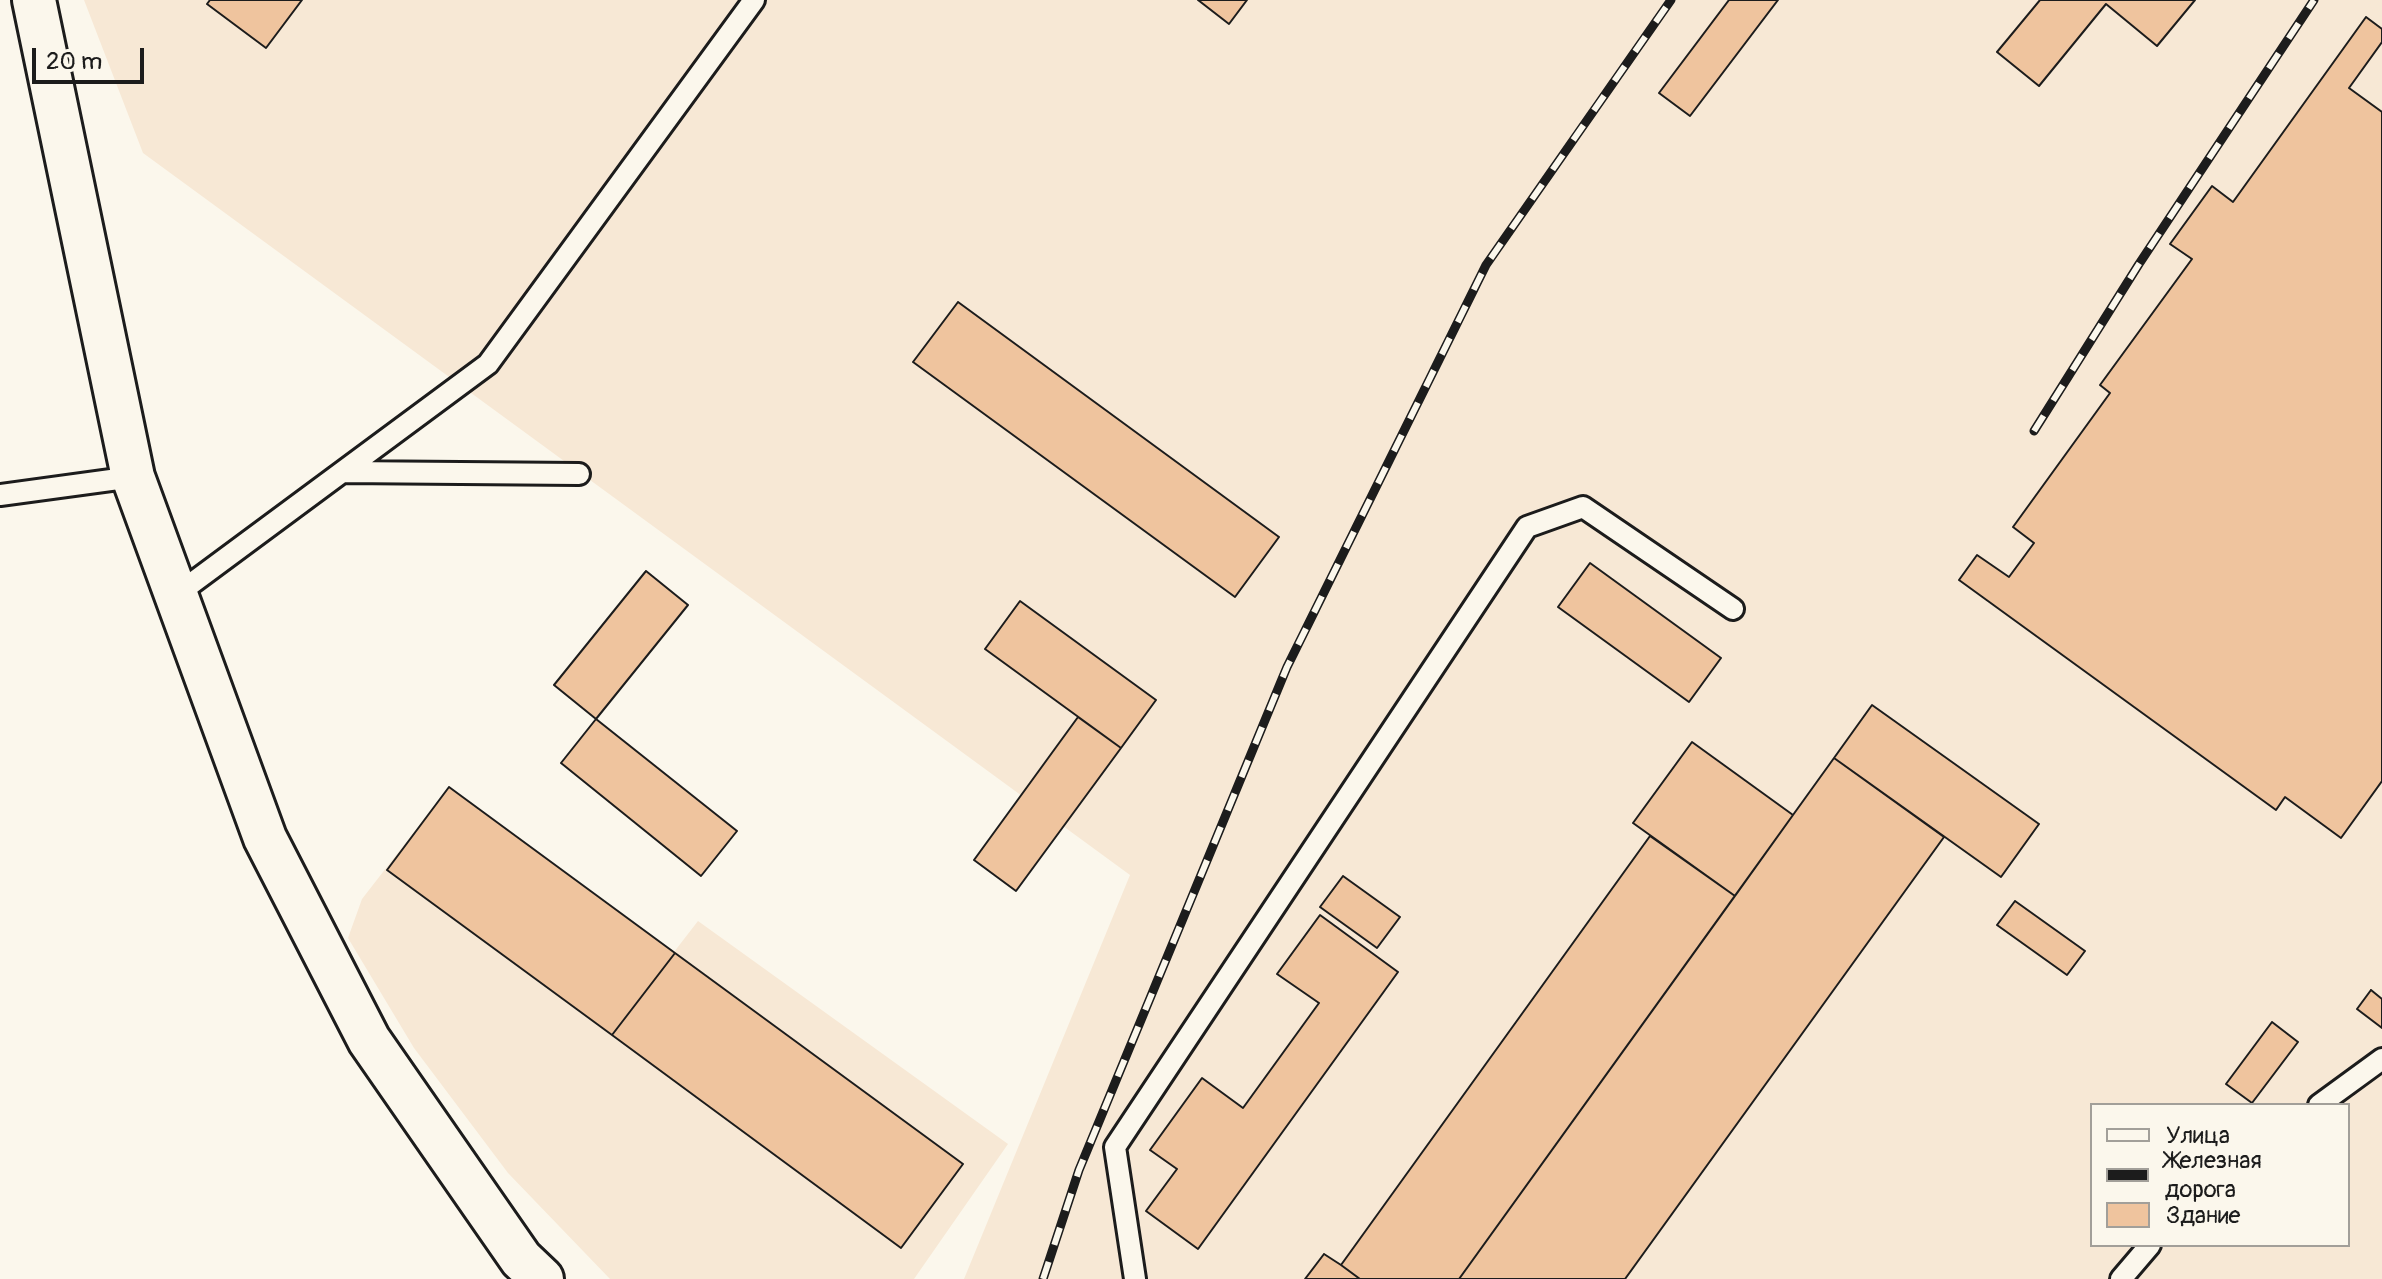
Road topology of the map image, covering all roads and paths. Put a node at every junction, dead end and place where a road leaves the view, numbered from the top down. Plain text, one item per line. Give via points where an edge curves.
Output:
1 (34, 0) edge
2 (754, 0) edge
3 (343, 472) junction
4 (579, 474) dead end
5 (133, 477) junction
6 (0, 495) edge
7 (176, 595) junction
8 (1733, 609) dead end
9 (2382, 1059) edge
10 (2322, 1103) edge
11 (2148, 1247) edge
12 (542, 1279) edge
13 (1135, 1279) edge
14 (2121, 1279) edge

1 - 5 street
2 - 3 lane via 488,364
3 - 4 lane
3 - 7 lane
5 - 6 lane
5 - 7 street
7 - 12 street via 265,838 369,1040 521,1259
8 - 13 lane via 1583,507 1527,527 1115,1147
9 - 10 lane
11 - 14 lane

